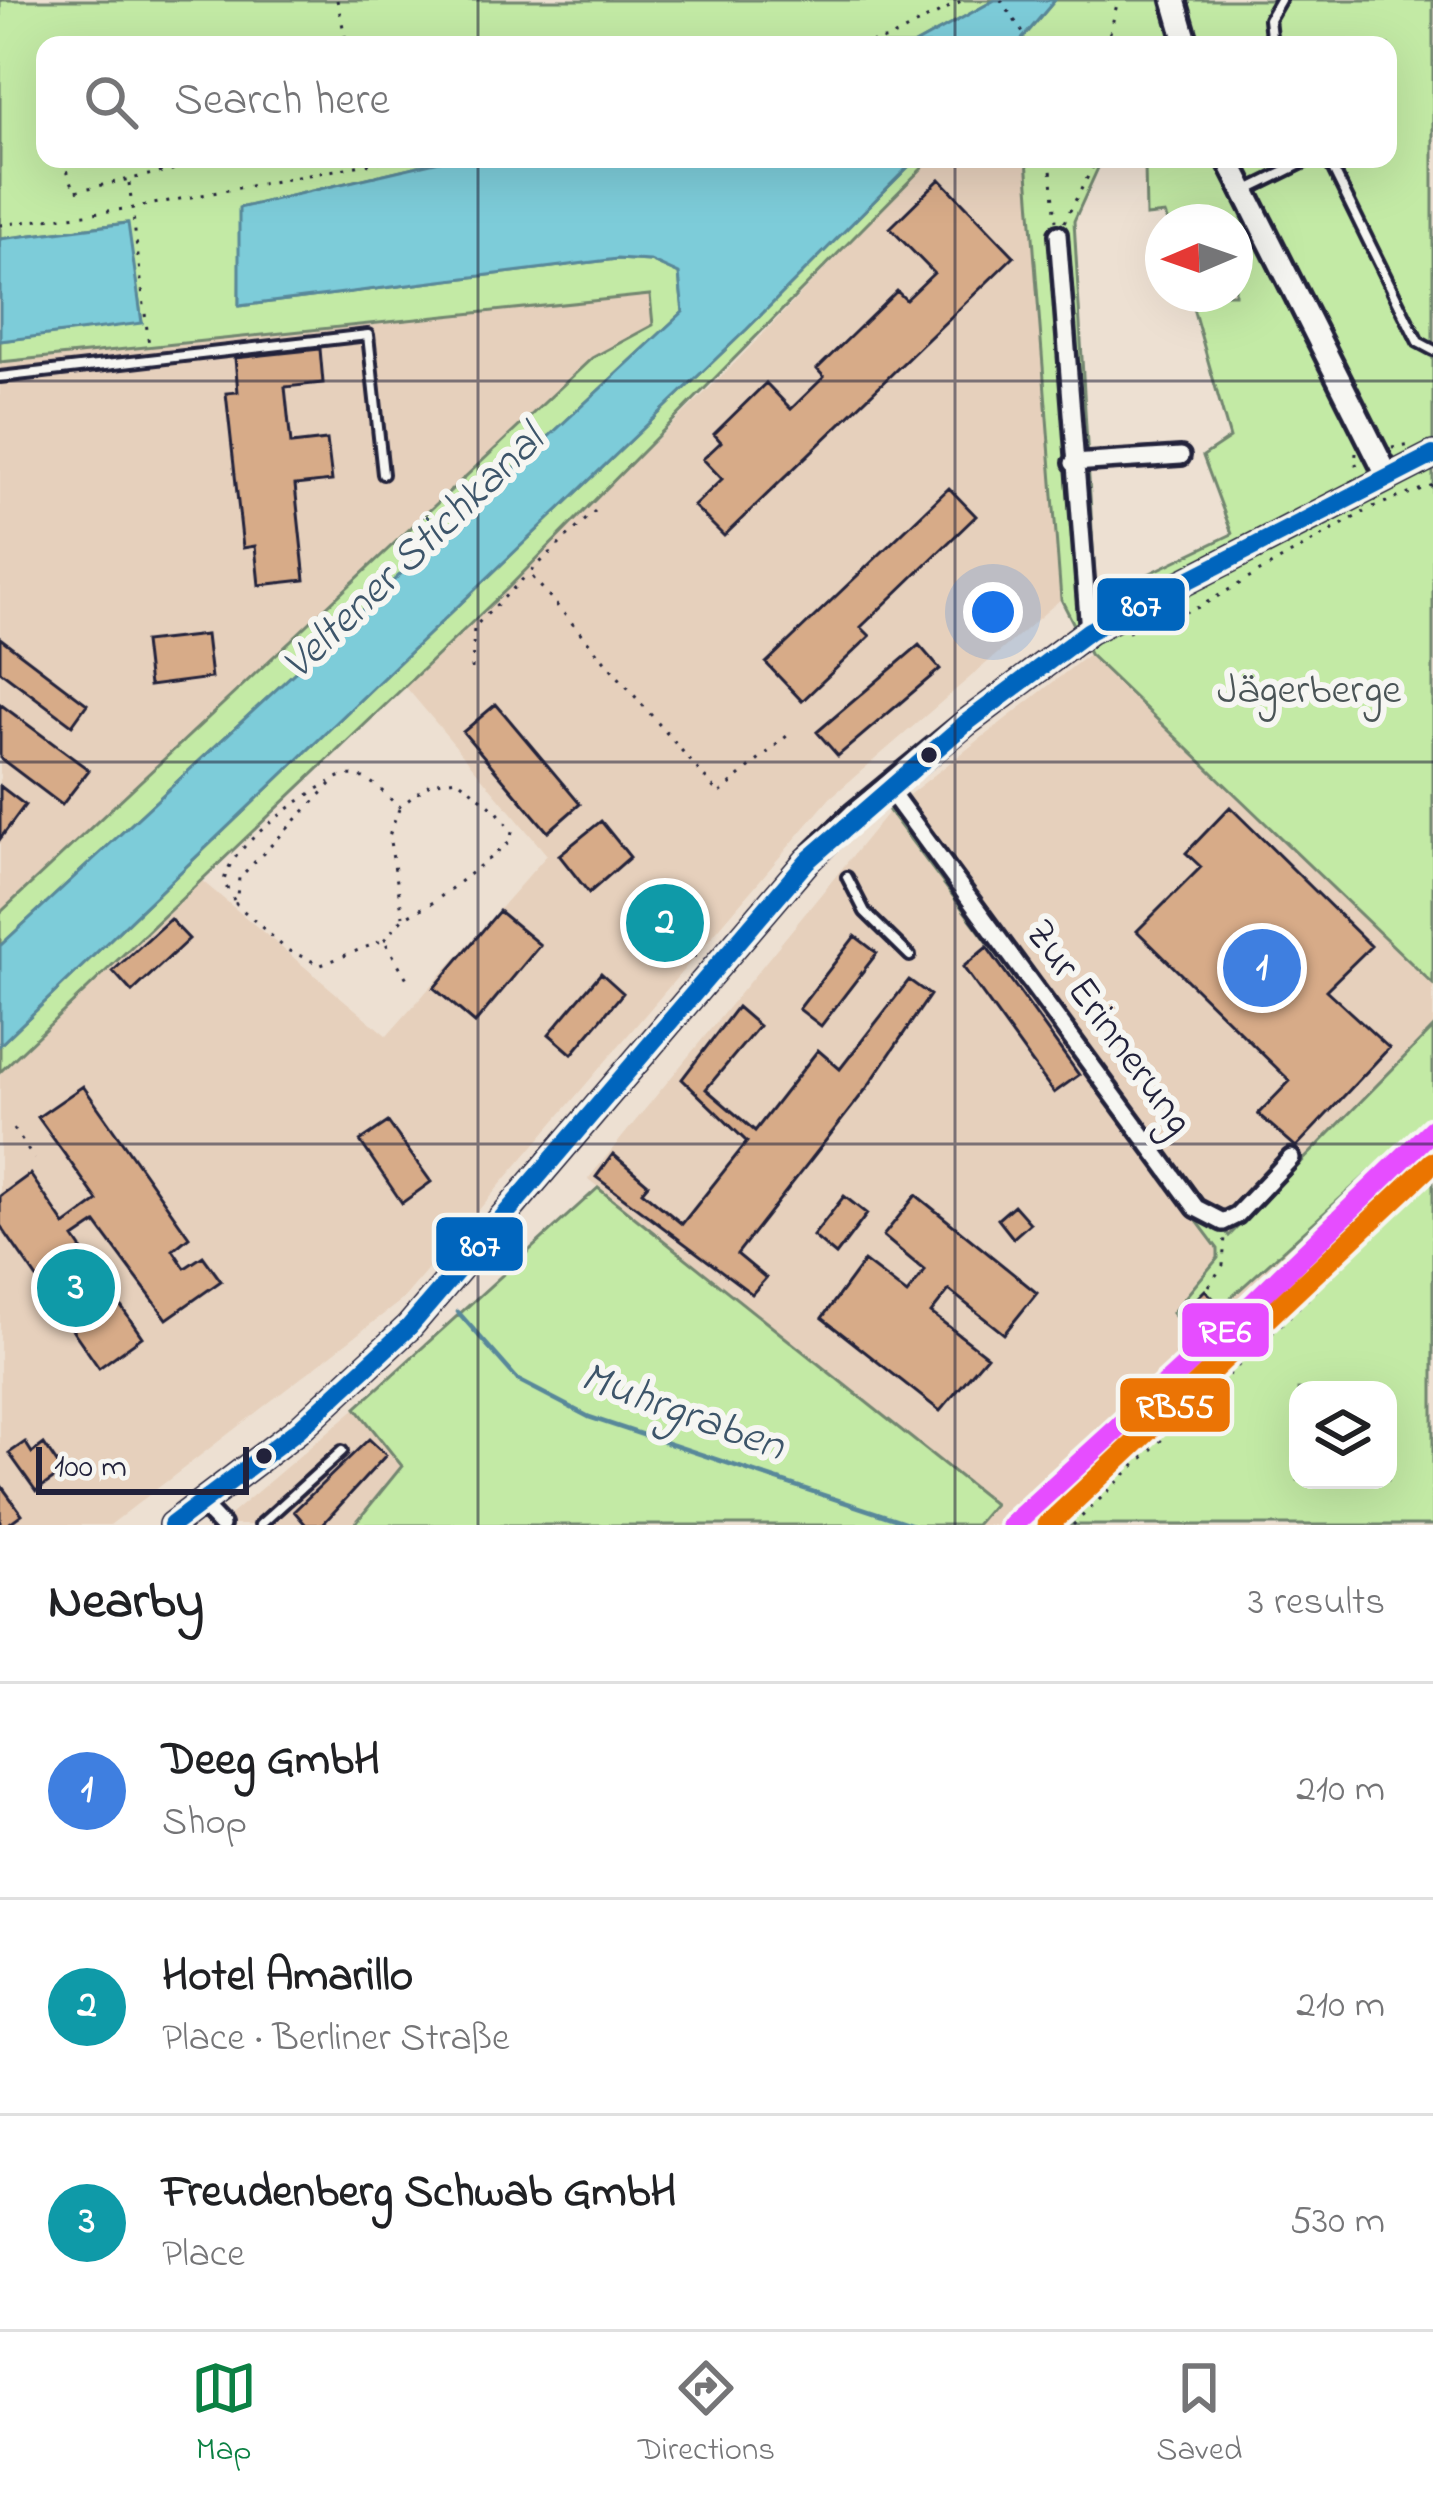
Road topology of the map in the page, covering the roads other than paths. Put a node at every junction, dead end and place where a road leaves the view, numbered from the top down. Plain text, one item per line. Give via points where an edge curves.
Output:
1 (1174, 0) edge
2 (1280, 0) edge
3 (1184, 36) edge
4 (1271, 36) edge
5 (1231, 168) edge
6 (1292, 168) edge
7 (1332, 168) edge
8 (1241, 193) junction
9 (1058, 235) road end
10 (1433, 350) edge
11 (0, 377) edge
12 (1433, 455) edge
13 (1181, 456) dead end
14 (1073, 463) junction
15 (382, 474) dead end
16 (1388, 475) junction
17 (1089, 631) junction
18 (888, 788) junction
19 (847, 877) dead end
20 (910, 956) dead end
21 (1292, 1158) dead end
22 (341, 1451) dead end
23 (201, 1504) junction
24 (172, 1525) edge
25 (221, 1525) edge
26 (260, 1525) edge

1 - 3 main road
2 - 4 lane via 1269,19
5 - 8 main road
6 - 8 lane
7 - 10 lane via 1418,342
8 - 16 main road
9 - 14 street
11 - 15 lane via 368,335
12 - 16 main road
13 - 14 street
14 - 17 street
16 - 17 main road
17 - 18 main road
18 - 21 street, Zur Erinnerung via 1196,1208 1223,1222 1237,1215
18 - 23 main road via 807,861 409,1328 299,1429
19 - 20 lane via 865,912
22 - 26 lane
23 - 24 main road
23 - 25 street

